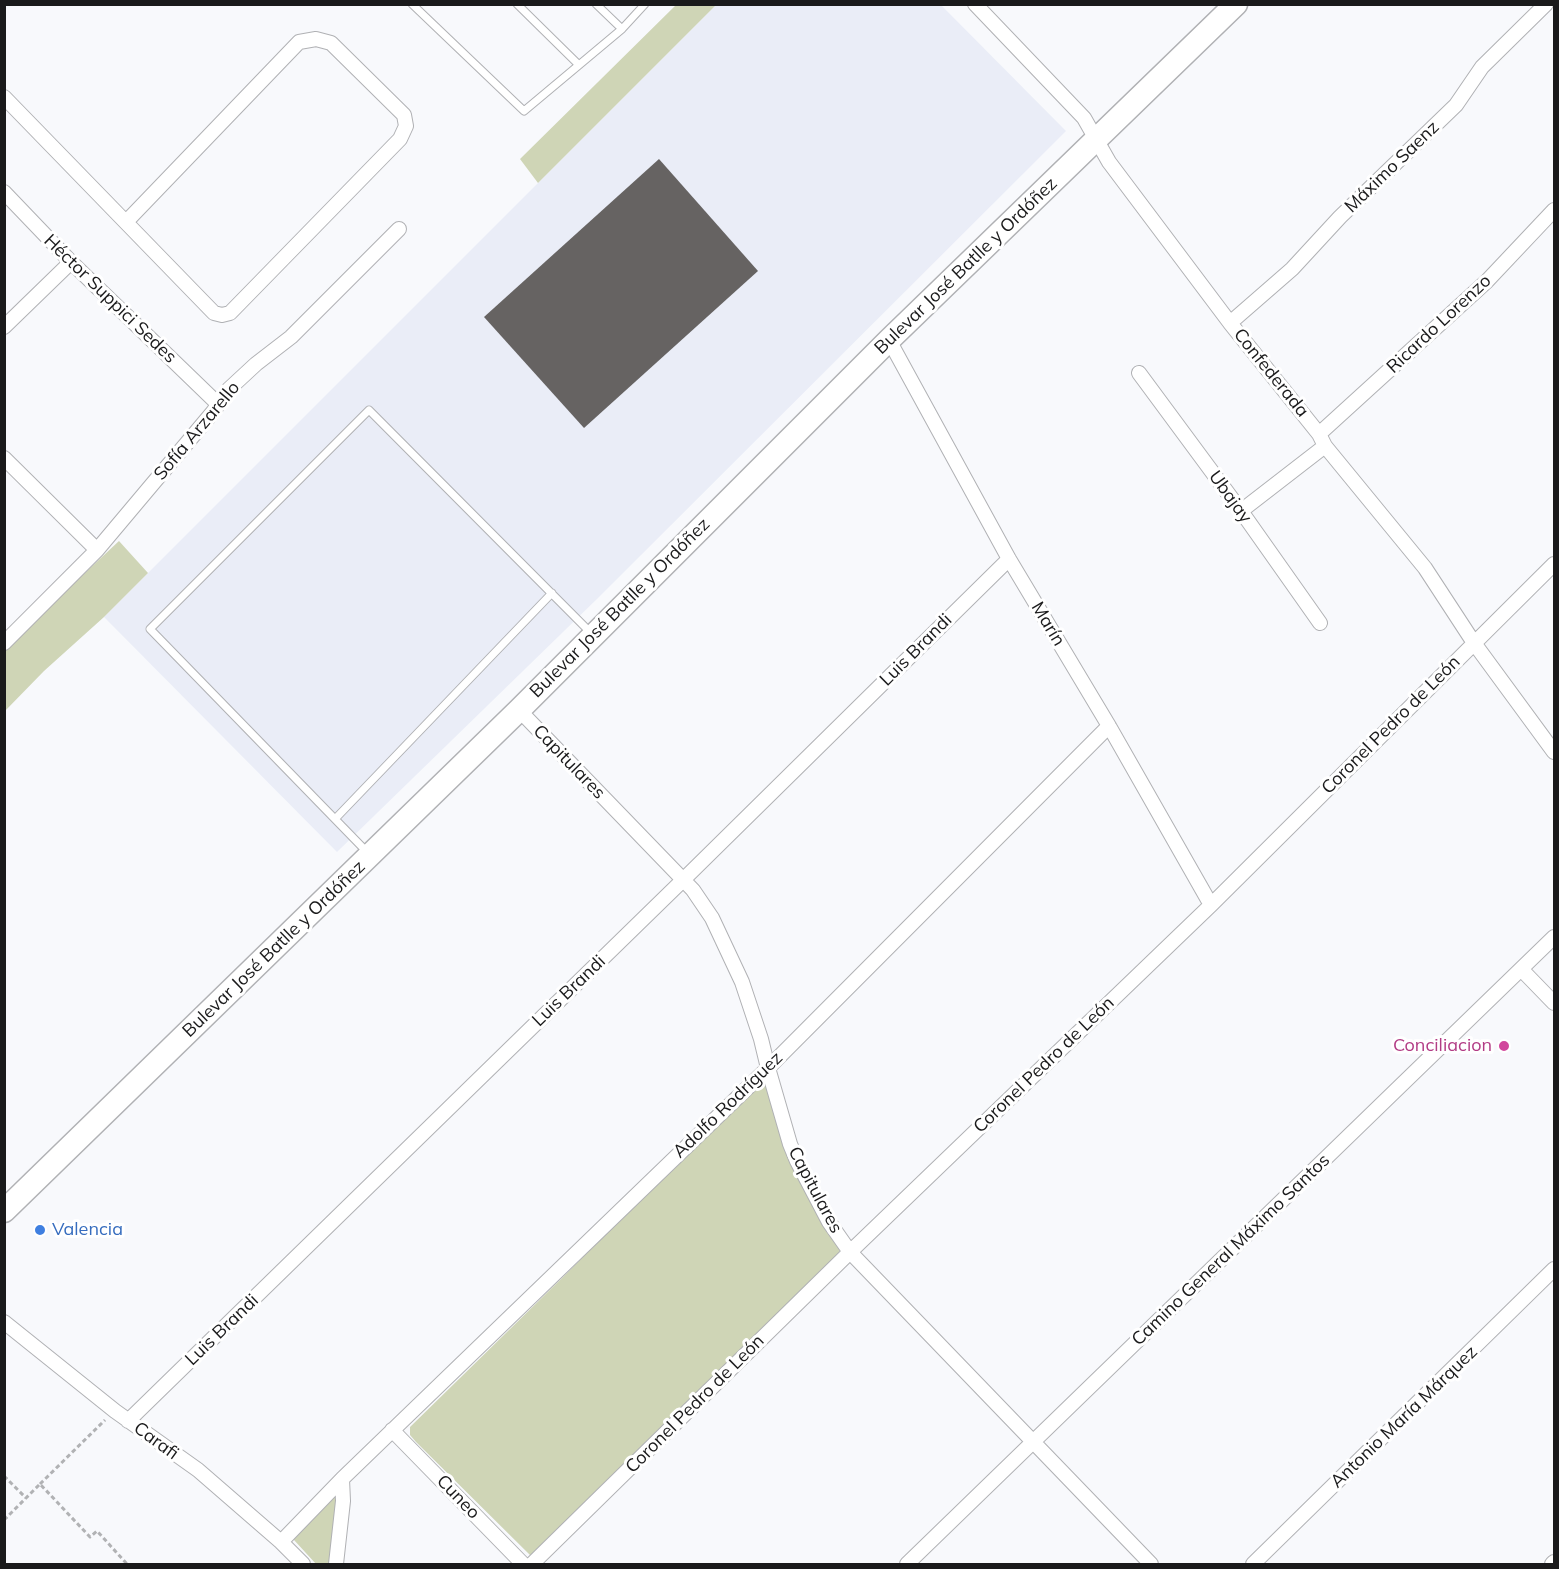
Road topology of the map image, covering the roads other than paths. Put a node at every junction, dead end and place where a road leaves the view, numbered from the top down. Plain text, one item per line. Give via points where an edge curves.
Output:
1 (412, 4) edge
2 (517, 4) edge
3 (596, 4) edge
4 (645, 4) edge
5 (975, 4) edge
6 (1236, 4) edge
7 (1546, 4) edge
8 (622, 29) junction
9 (579, 65) junction
10 (4, 97) edge
11 (1096, 139) junction
12 (4, 192) edge
13 (1554, 210) edge
14 (126, 222) junction
15 (399, 229) dead end
16 (71, 262) junction
17 (1230, 323) junction
18 (4, 327) edge
19 (889, 340) junction
20 (1139, 373) dead end
21 (218, 404) junction
22 (1322, 440) junction
23 (4, 458) edge
24 (1241, 511) junction
25 (98, 550) junction
26 (1009, 559) junction
27 (1554, 564) edge
28 (552, 593) junction
29 (1320, 622) dead end
30 (593, 635) junction
31 (4, 643) edge
32 (1474, 643) junction
33 (519, 710) junction
34 (1109, 726) junction
35 (1554, 752) edge
36 (335, 819) junction
37 (370, 855) junction
38 (683, 880) junction
39 (1211, 905) junction
40 (1554, 937) edge
41 (1521, 969) junction
42 (1554, 1004) edge
43 (768, 1068) junction
44 (4, 1211) edge
45 (850, 1252) junction
46 (1554, 1269) edge
47 (4, 1322) edge
48 (128, 1421) junction
49 (393, 1430) junction
50 (1033, 1441) junction
51 (342, 1479) junction
52 (281, 1542) junction
53 (303, 1564) edge
54 (336, 1564) edge
55 (523, 1564) edge
56 (532, 1564) edge
57 (908, 1564) edge
58 (1150, 1564) edge
59 (1253, 1564) edge

1 - 9 lane via 524,111
2 - 9 lane
3 - 8 lane
4 - 8 lane
5 - 11 street, Confederada via 1084,118
6 - 11 main road, Bulevar José Batlle y Ordóñez
7 - 17 street, Máximo Saenz via 1482,67 1456,105 1292,269
8 - 9 lane
10 - 14 street
11 - 17 street, Confederada via 1109,162
11 - 19 main road, Bulevar José Batlle y Ordóñez
12 - 16 street, Héctor Suppici Sedes
13 - 22 street, Ricardo Lorenzo via 1487,281
14 - 14 street via 214,314 230,313 400,139 406,126 404,115 331,42 300,42
15 - 21 street, Sofía Arzarello
16 - 18 street
16 - 21 street, Héctor Suppici Sedes
17 - 22 street, Confederada
19 - 26 street, Marín
19 - 30 main road, Bulevar José Batlle y Ordóñez
20 - 24 street, Ubajay
21 - 25 street, Sofía Arzarello
22 - 24 street, Ricardo Lorenzo
22 - 32 street, Confederada via 1425,568
23 - 25 street
24 - 29 street, Ubajay
25 - 31 street, Sofía Arzarello
26 - 34 street, Marín
26 - 38 street, Luis Brandi
27 - 32 street, Coronel Pedro de León
28 - 30 lane
28 - 36 lane
28 - 36 lane via 369,410 150,629
30 - 33 main road, Bulevar José Batlle y Ordóñez
32 - 35 street, Confederada
32 - 39 street, Coronel Pedro de León
33 - 37 main road, Bulevar José Batlle y Ordóñez
33 - 38 street, Capitulares
34 - 39 street, Marín
34 - 43 street, Adolfo Rodríguez
36 - 37 lane
37 - 44 main road, Bulevar José Batlle y Ordóñez
38 - 43 street, Capitulares via 712,918 730,953
38 - 48 street, Luis Brandi
39 - 45 street, Coronel Pedro de León
40 - 41 street, Camino General Máximo Santos
41 - 42 street
41 - 50 street, Camino General Máximo Santos
43 - 45 street, Capitulares via 797,1161 829,1222
43 - 49 street, Adolfo Rodríguez
45 - 50 street, Capitulares
45 - 56 street, Coronel Pedro de León
46 - 59 street, Antonio María Márquez
47 - 48 street, Carafi
48 - 52 street, Carafi via 198,1470
49 - 51 street, Adolfo Rodríguez
49 - 55 street, Cuneo
50 - 57 street, Camino General Máximo Santos
50 - 58 street, Capitulares
51 - 52 street, Adolfo Rodríguez
51 - 54 street
52 - 53 street, Carafi

